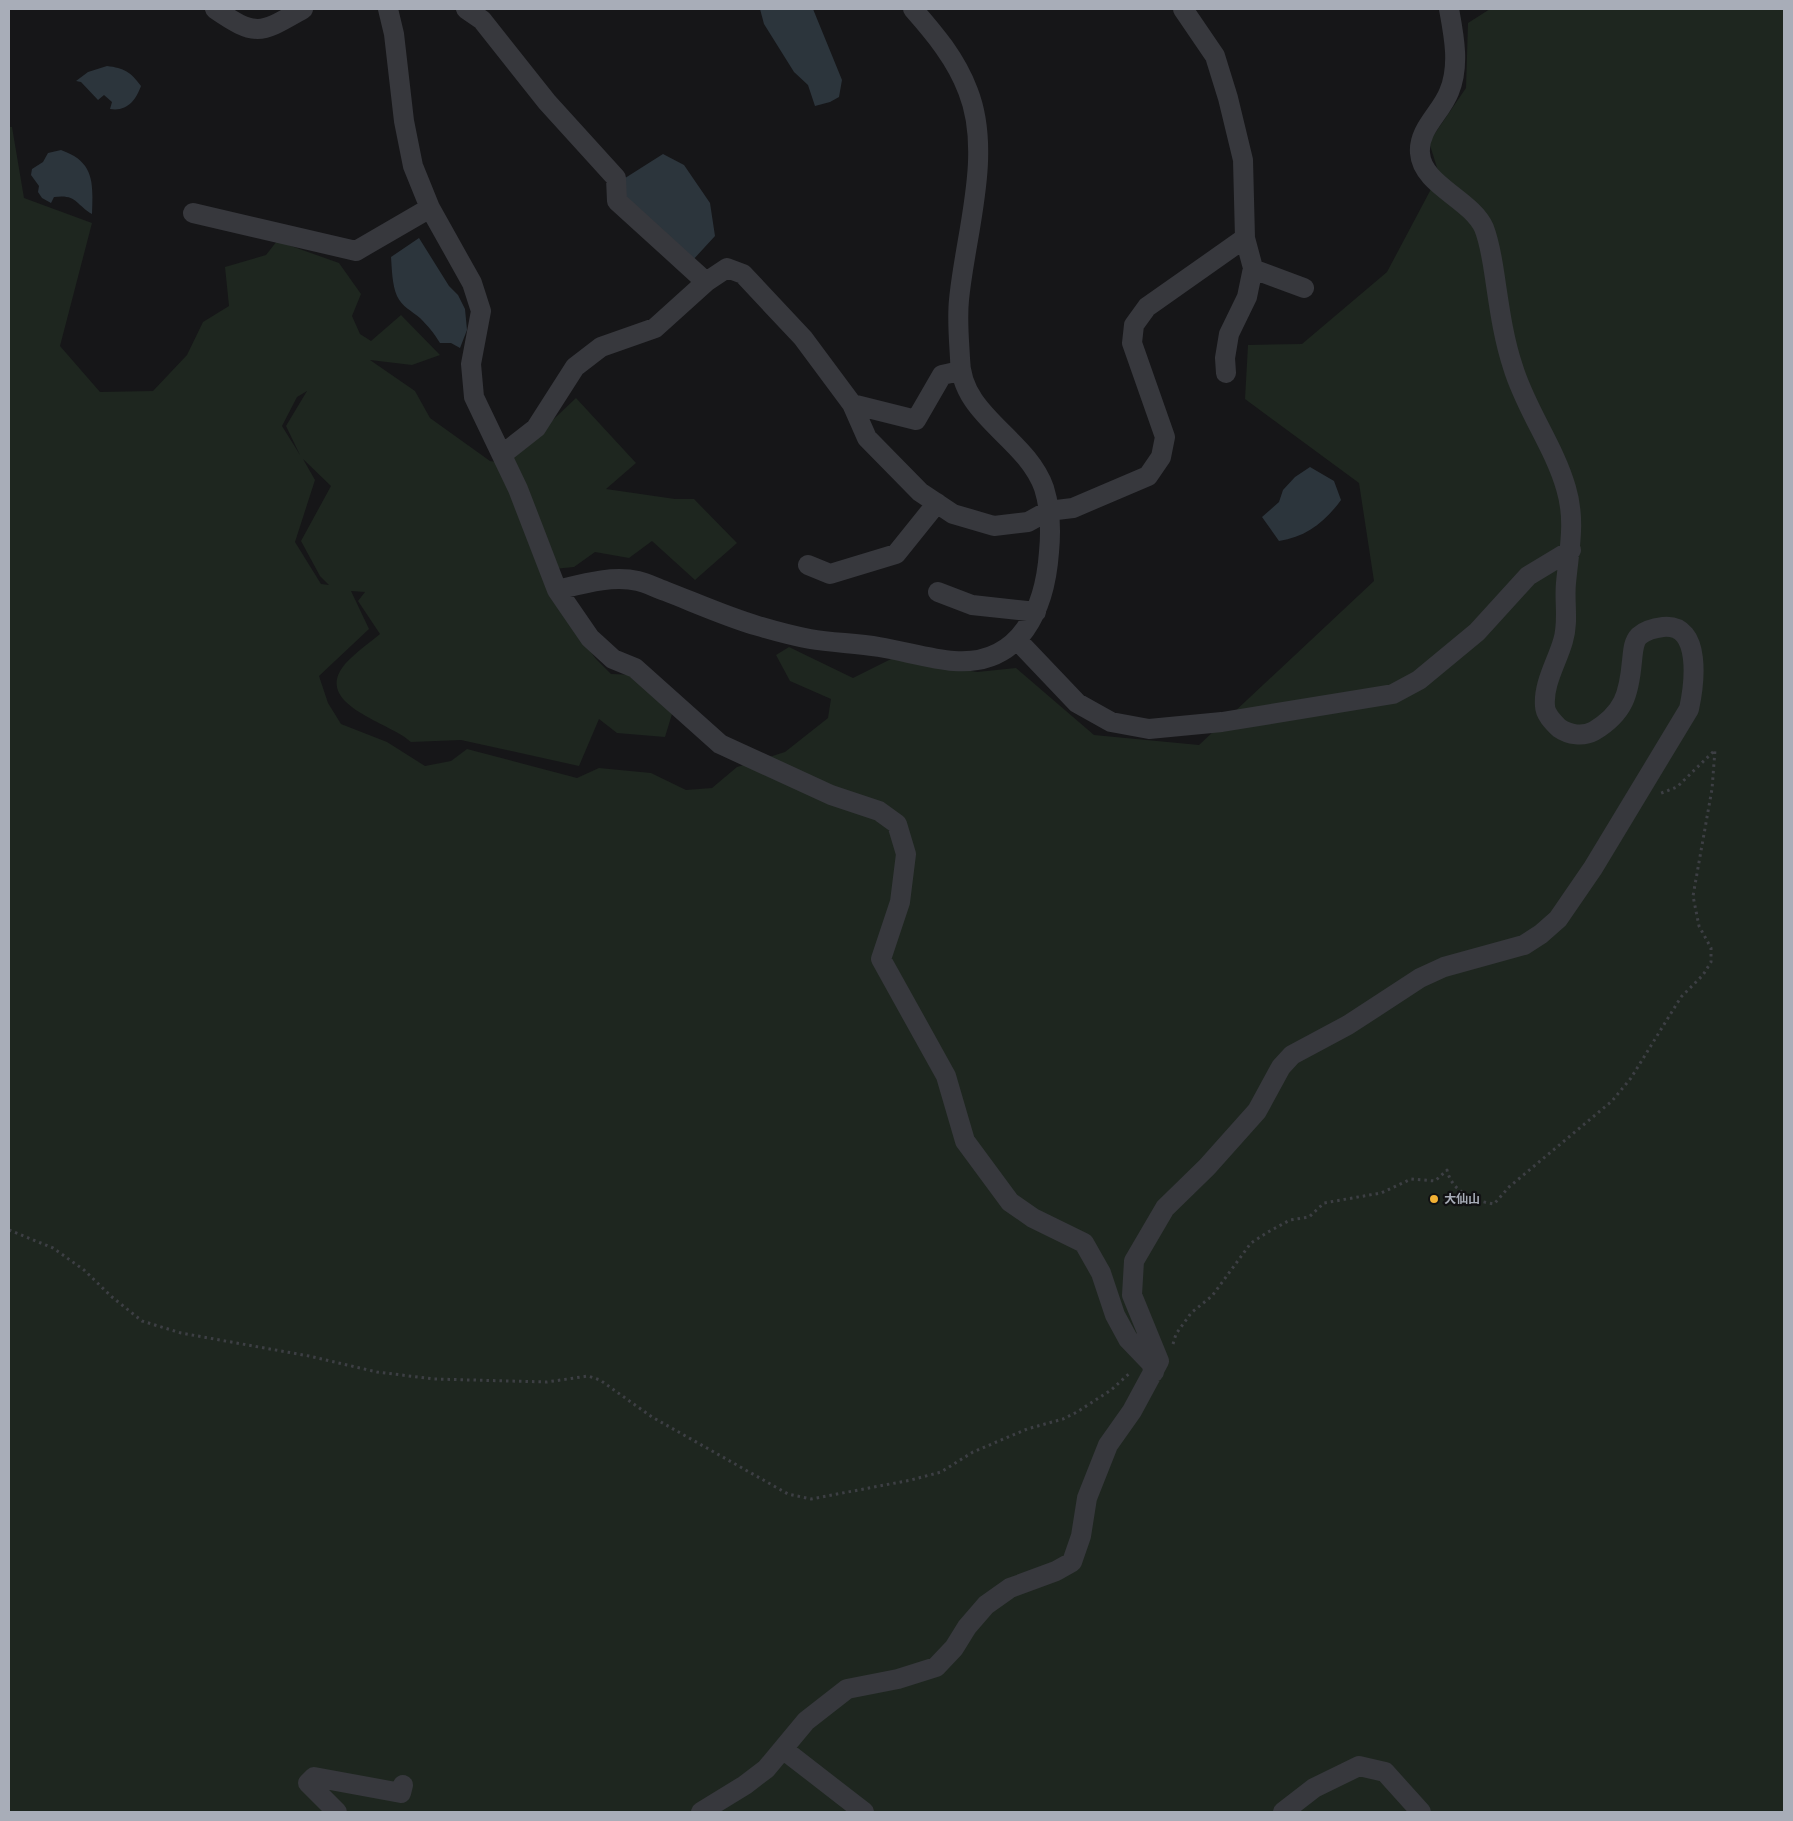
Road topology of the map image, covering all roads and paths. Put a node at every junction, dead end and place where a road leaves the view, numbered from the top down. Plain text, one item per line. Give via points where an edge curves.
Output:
1 (215, 9) edge
2 (303, 9) edge
3 (388, 9) edge
4 (466, 9) edge
5 (913, 9) edge
6 (1183, 9) edge
7 (1449, 9) edge
8 (430, 208) junction
9 (193, 213) dead end
10 (1244, 238) junction
11 (1253, 269) junction
12 (706, 282) junction
13 (1304, 288) dead end
14 (960, 371) junction
15 (1226, 373) dead end
16 (852, 404) junction
17 (503, 454) junction
18 (937, 503) junction
19 (1048, 510) junction
20 (1571, 550) junction
21 (808, 565) dead end
22 (557, 590) junction
23 (938, 592) dead end
24 (1036, 612) junction
25 (1017, 640) junction
26 (1642, 788) junction
27 (9, 1230) edge
28 (1155, 1366) junction
29 (784, 1750) junction
30 (403, 1784) dead end
31 (337, 1812) edge
32 (701, 1812) edge
33 (864, 1812) edge
34 (1283, 1812) edge
35 (1421, 1812) edge

1 - 2 street via 242,27 268,29
3 - 8 street via 413,166
4 - 12 street via 482,20 546,102 616,178 617,201
5 - 14 street via 953,58 976,118 978,156 959,302
6 - 10 street via 1215,56 1228,98 1243,160
7 - 20 street via 1455,68 1449,93 1423,133 1420,154 1431,178 1455,195 1483,224 1490,244 1501,323 1513,368 1566,487 1572,518
8 - 9 street via 356,251
8 - 17 street via 472,283 481,311 471,364 474,397
10 - 11 street
10 - 19 street via 1147,307 1134,325 1132,343 1165,437 1161,457 1148,476 1073,508
11 - 13 street
11 - 15 street via 1247,297 1229,334
12 - 16 street via 728,268 743,274 803,338
12 - 17 street via 655,328 601,347 575,367 536,428
14 - 16 street via 942,375 916,420
14 - 19 street via 971,400 1032,466 1043,486
16 - 18 street via 867,438 920,492
17 - 22 street
18 - 19 street via 954,514 994,526 1028,522
18 - 21 street via 896,554 830,574
19 - 24 street via 1049,552 1042,597
20 - 25 street via 1528,576 1477,632 1419,680 1393,694 1241,719 1149,729 1110,722 1077,703
20 - 26 street via 1564,638 1544,709 1563,731 1574,735 1588,734 1618,712 1627,697 1637,638 1650,629 1667,626 1681,632 1690,644 1694,666 1689,710
22 - 25 street via 594,581 636,580 765,628 809,639 866,644 954,660 976,660 995,654
22 - 28 street via 590,638 613,659 635,668 720,744 830,796 879,811 897,824 906,854 900,902 881,959 946,1076 965,1141 1010,1202 1033,1218 1084,1243 1128,1339
23 - 24 street via 972,605
24 - 25 street
26 - 28 street via 1583,883 1558,919 1541,934 1524,945 1444,967 1420,978 1348,1025 1292,1055 1281,1067 1257,1111 1165,1208 1134,1261 1132,1295
26 - 28 path via 1660,794 1677,787 1715,750 1712,789 1693,896 1699,926 1711,948 1710,962 1703,976 1681,997 1631,1078 1612,1101 1494,1204 1476,1201 1462,1192 1450,1180 1447,1170 1434,1181 1411,1179 1381,1193 1324,1203 1310,1217 1290,1220 1268,1232 1251,1243 1212,1296 1191,1313 1176,1334 1170,1354
27 - 28 path via 53,1248 84,1270 142,1321 181,1333 377,1372 434,1379 547,1382 588,1376 600,1380 652,1417 751,1474 788,1494 812,1499 941,1472 973,1452 1027,1429 1063,1419 1111,1390 1131,1372
28 - 29 street via 1132,1411 1108,1445 1087,1498 1081,1536 1072,1562 1010,1588 986,1605 954,1648 936,1666 907,1677 847,1689 806,1721
29 - 32 street via 745,1785
29 - 33 street
30 - 31 street via 401,1793 314,1777 308,1783
34 - 35 street via 1314,1788 1359,1766 1385,1772

